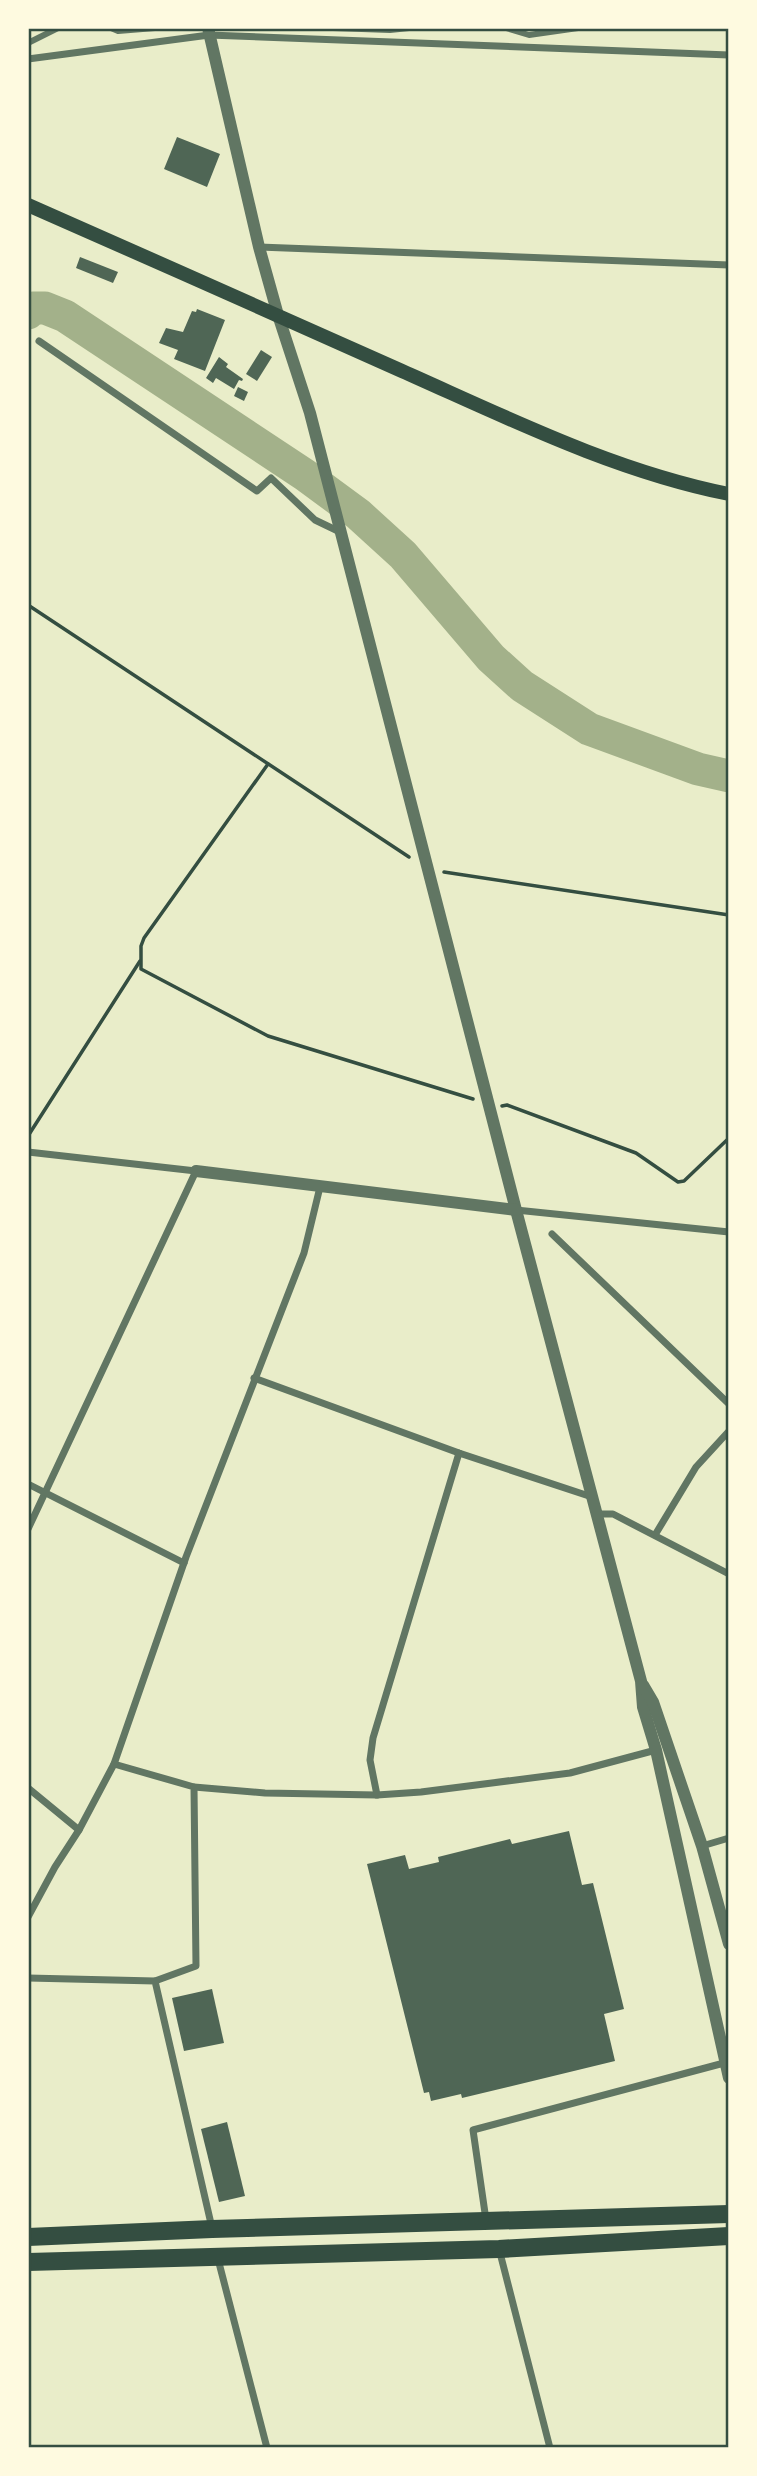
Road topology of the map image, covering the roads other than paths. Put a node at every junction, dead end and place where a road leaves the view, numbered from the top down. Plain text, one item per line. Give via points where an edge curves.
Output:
1 (58, 28) edge
2 (111, 28) edge
3 (155, 28) edge
4 (333, 28) edge
5 (408, 28) edge
6 (506, 28) edge
7 (578, 28) edge
8 (208, 32) edge
9 (28, 44) edge
10 (729, 55) edge
11 (28, 58) edge
12 (28, 205) edge
13 (259, 247) junction
14 (729, 265) edge
15 (278, 315) junction
16 (39, 341) dead end
17 (729, 494) edge
18 (341, 532) junction
19 (28, 1152) edge
20 (196, 1171) junction
21 (320, 1187) junction
22 (516, 1210) junction
23 (729, 1231) edge
24 (552, 1234) dead end
25 (254, 1378) junction
26 (729, 1404) edge
27 (729, 1431) edge
28 (459, 1453) junction
29 (28, 1484) edge
30 (45, 1493) junction
31 (592, 1497) junction
32 (597, 1514) junction
33 (28, 1529) edge
34 (655, 1535) junction
35 (184, 1563) junction
36 (729, 1574) edge
37 (641, 1681) junction
38 (656, 1749) junction
39 (114, 1764) junction
40 (194, 1787) junction
41 (28, 1788) edge
42 (377, 1795) junction
43 (79, 1830) junction
44 (729, 1838) edge
45 (702, 1846) junction
46 (28, 1917) edge
47 (729, 1944) edge
48 (28, 1978) edge
49 (155, 1981) junction
50 (724, 2063) junction
51 (729, 2078) edge
52 (729, 2214) edge
53 (486, 2220) junction
54 (212, 2229) junction
55 (729, 2236) edge
56 (28, 2237) edge
57 (499, 2249) junction
58 (218, 2258) junction
59 (28, 2262) edge
60 (267, 2448) edge
61 (550, 2448) edge

1 - 9 street
2 - 3 street
4 - 5 street
6 - 7 street via 529,35
8 - 10 street
8 - 11 street
8 - 13 street
12 - 15 main road
13 - 14 street
13 - 15 street
15 - 17 main road via 624,465
15 - 18 street
16 - 18 street via 257,491 271,478 315,520
18 - 22 street
19 - 20 street
20 - 21 street
20 - 30 street
21 - 22 street
21 - 25 street via 304,1253
22 - 23 street
22 - 31 street
24 - 26 street
25 - 28 street
25 - 35 street
27 - 34 street via 696,1466
28 - 31 street
28 - 42 street via 373,1738 370,1760
29 - 30 street
30 - 33 street
30 - 35 street
31 - 32 street
32 - 34 street via 613,1514
32 - 37 street
34 - 36 street
35 - 39 street
37 - 38 street via 643,1707
37 - 45 street via 653,1702
38 - 42 street via 570,1773
38 - 50 street
39 - 40 street
39 - 43 street
40 - 42 street
40 - 49 street via 196,1966
41 - 43 street
43 - 46 street
44 - 45 street
45 - 47 street
48 - 49 street
49 - 54 street
50 - 51 street
50 - 53 street via 473,2130
52 - 53 main road
53 - 54 main road
54 - 56 main road
55 - 57 main road
57 - 58 main road
57 - 61 street
58 - 59 main road
58 - 60 street

